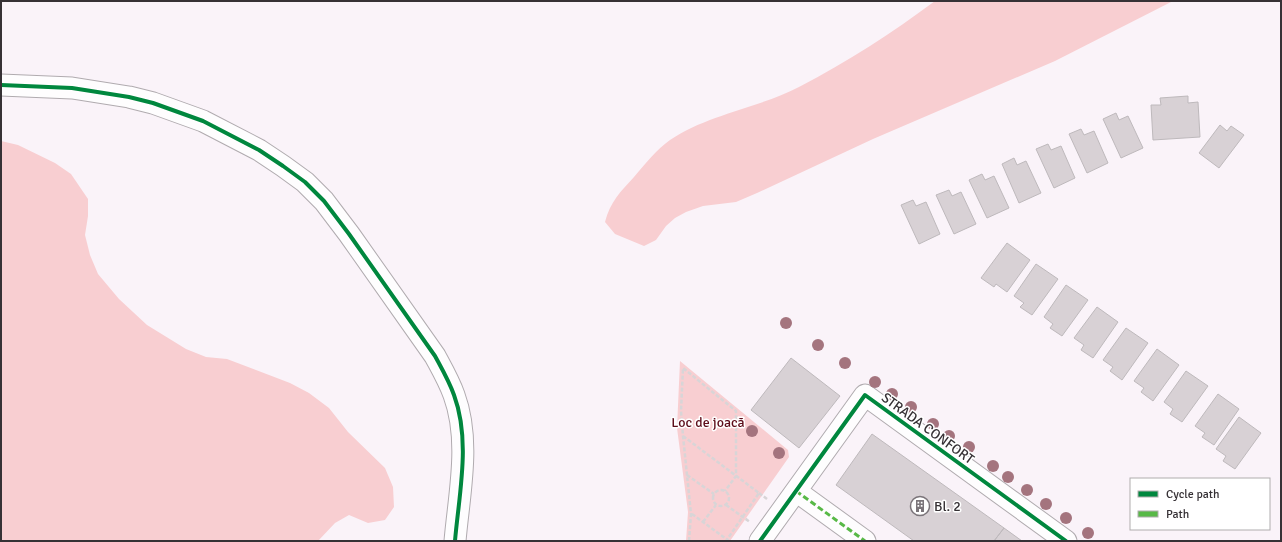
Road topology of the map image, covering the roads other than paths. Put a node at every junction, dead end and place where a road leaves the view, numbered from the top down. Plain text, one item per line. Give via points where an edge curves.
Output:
1 (1, 85) edge
2 (796, 492) junction
3 (455, 541) edge
4 (760, 541) edge
5 (865, 541) edge
6 (1066, 541) edge

1 - 3 street via 72,88 153,103 227,132 305,182 324,200 435,356 455,396 461,424 463,455
2 - 4 street, STRADA CONFORT
2 - 5 street
2 - 6 street, STRADA CONFORT via 865,396

